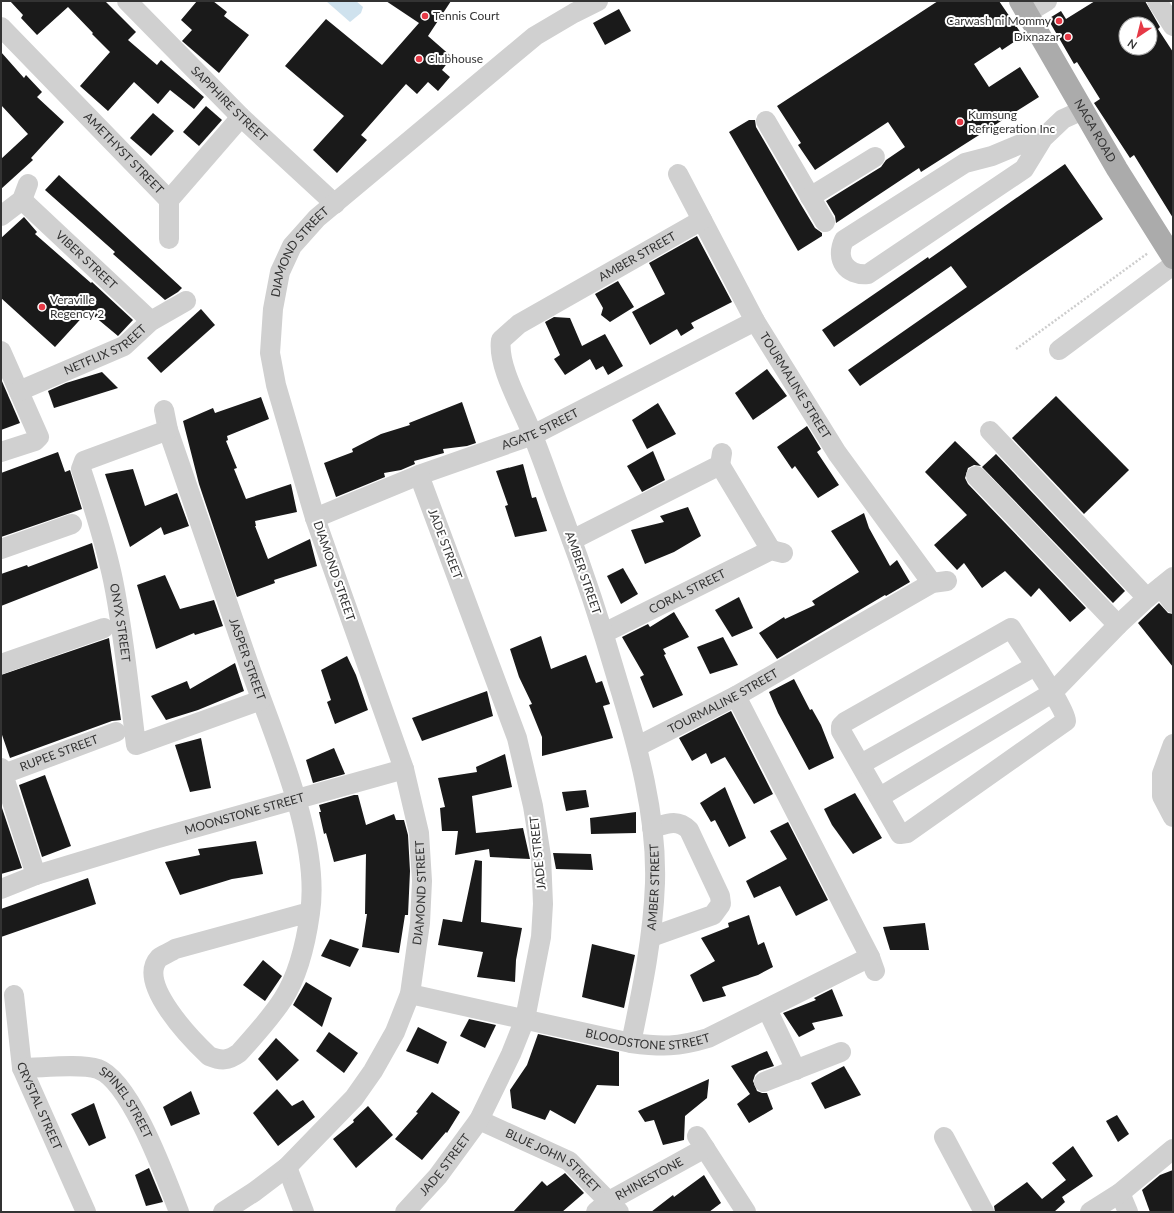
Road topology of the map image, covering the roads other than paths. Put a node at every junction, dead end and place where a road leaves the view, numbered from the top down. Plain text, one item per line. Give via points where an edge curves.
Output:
1 (127, 1) edge
2 (598, 1) edge
3 (1047, 1) edge
4 (1157, 1) edge
5 (1023, 7) edge
6 (1173, 26) edge
7 (1, 27) edge
8 (1083, 110) junction
9 (241, 116) junction
10 (766, 121) dead end
11 (1042, 138) junction
12 (876, 157) dead end
13 (974, 162) junction
14 (678, 174) dead end
15 (993, 190) junction
16 (810, 197) junction
17 (168, 200) junction
18 (335, 204) junction
19 (1, 216) edge
20 (702, 220) junction
21 (825, 222) dead end
22 (169, 239) dead end
23 (1168, 250) edge
24 (1173, 265) edge
25 (186, 301) dead end
26 (151, 321) junction
27 (755, 321) junction
28 (1059, 350) dead end
29 (2, 353) edge
30 (19, 391) junction
31 (164, 410) dead end
32 (168, 430) junction
33 (990, 430) dead end
34 (533, 435) junction
35 (1, 452) edge
36 (419, 475) junction
37 (976, 476) dead end
38 (315, 518) junction
39 (72, 524) dead end
40 (572, 540) junction
41 (1, 549) edge
42 (1160, 587) edge
43 (1173, 603) edge
44 (1118, 625) junction
45 (104, 628) dead end
46 (604, 633) junction
47 (1, 664) edge
48 (1035, 666) junction
49 (1052, 693) junction
50 (736, 696) junction
51 (261, 700) junction
52 (116, 732) dead end
53 (1173, 744) edge
54 (638, 746) junction
55 (861, 764) junction
56 (404, 768) junction
57 (2, 773) edge
58 (880, 797) junction
59 (296, 798) junction
60 (1173, 817) edge
61 (652, 828) junction
62 (36, 875) junction
63 (1, 889) edge
64 (310, 912) junction
65 (652, 937) junction
66 (410, 994) junction
67 (14, 995) dead end
68 (767, 1009) junction
69 (525, 1020) junction
70 (632, 1043) junction
71 (841, 1052) dead end
72 (22, 1068) junction
73 (796, 1070) junction
74 (764, 1082) dead end
75 (479, 1120) junction
76 (944, 1136) dead end
77 (1173, 1149) edge
78 (287, 1167) junction
79 (1120, 1193) junction
80 (608, 1208) edge
81 (86, 1212) edge
82 (179, 1212) edge
83 (223, 1212) edge
84 (304, 1212) edge
85 (405, 1212) edge
86 (746, 1212) edge
87 (984, 1212) edge
88 (1090, 1212) edge
89 (1128, 1212) edge

1 - 9 street, SAPPHIRE STREET
2 - 18 street, DIAMOND STREET via 535,36
3 - 5 street
4 - 6 street
5 - 8 main road, NAGA ROAD
7 - 17 street, AMETHYST STREET
8 - 11 street via 1064,118
8 - 23 main road, NAGA ROAD
9 - 17 street, AMETHYST STREET
9 - 18 street, SAPPHIRE STREET
10 - 16 street
11 - 13 street via 1030,140
11 - 15 street via 1037,151 1024,169
12 - 16 street
13 - 15 street
13 - 15 street via 965,163 844,240 840,255 843,264 851,272 868,274
14 - 20 street, TOURMALINE STREET
16 - 21 street
17 - 22 street
18 - 38 street, DIAMOND STREET via 317,218 292,246 280,272 270,354 276,385
19 - 26 street, VIBER STREET via 25,192
20 - 27 street, TOURMALINE STREET
20 - 34 street, AMBER STREET via 519,324 501,340 500,351 504,366
24 - 28 street
25 - 26 street, NETFLIX STREET
26 - 30 street, NETFLIX STREET via 124,346
27 - 34 street, AGATE STREET
27 - 50 street, TOURMALINE STREET via 837,453 940,582
29 - 30 street
30 - 35 street via 39,437 36,441
31 - 32 street, JASPER STREET
32 - 51 street, JASPER STREET
32 - 51 street, ONYX STREET via 84,461 81,469 113,580 136,746
33 - 42 street
34 - 36 street, AGATE STREET
34 - 40 street, AMBER STREET
36 - 38 street, AGATE STREET
36 - 69 street, JADE STREET via 517,738 533,806 541,856 543,904 541,937
37 - 44 street
38 - 56 street, DIAMOND STREET
39 - 41 street
40 - 46 street, AMBER STREET
40 - 46 street, CORAL STREET via 721,459 777,551
42 - 43 street
42 - 44 street
44 - 49 street
45 - 47 street
46 - 54 street, AMBER STREET
48 - 49 street
48 - 55 street
48 - 55 street via 1010,628 845,722 841,726 841,731
49 - 58 street
49 - 58 street via 1066,717 1066,722 907,833 900,834
50 - 54 street, TOURMALINE STREET
50 - 68 street, BLOODSTONE STREET via 872,964
51 - 59 street, JASPER STREET
52 - 57 street, RUPEE STREET
53 - 60 street via 1162,774 1162,796
54 - 61 street, AMBER STREET
55 - 58 street
56 - 59 street, MOONSTONE STREET
56 - 66 street, DIAMOND STREET via 419,833 422,881 420,923
57 - 62 street
59 - 62 street, MOONSTONE STREET
59 - 64 street, JASPER STREET via 308,850 312,882
61 - 65 street, AMBER STREET via 655,882
61 - 65 street via 673,822 684,825 689,830 720,896 721,904 713,915
62 - 63 street, MOONSTONE STREET
64 - 64 street, JASPER STREET via 296,973 283,999 239,1053 229,1060 218,1060 209,1056 164,1005 153,972 159,959 176,949
65 - 70 street, AMBER STREET
66 - 69 street, BLOODSTONE STREET
66 - 78 street, DIAMOND STREET via 395,1032 354,1098
67 - 72 street, CRYSTAL STREET
68 - 70 street, BLOODSTONE STREET via 708,1038 684,1045 661,1047
68 - 73 street
69 - 70 street, BLOODSTONE STREET
69 - 75 street, JADE STREET
71 - 73 street
72 - 81 street, CRYSTAL STREET
72 - 82 street, SPINEL STREET via 87,1067 98,1069 117,1083 146,1132
73 - 74 street
75 - 80 street, BLUE JOHN STREET via 569,1161
75 - 85 street, JADE STREET via 438,1176
76 - 87 street
77 - 79 street
78 - 83 street, DIAMOND STREET
78 - 84 street
79 - 88 street
79 - 89 street
80 - 86 street, RHINESTONE via 701,1142

